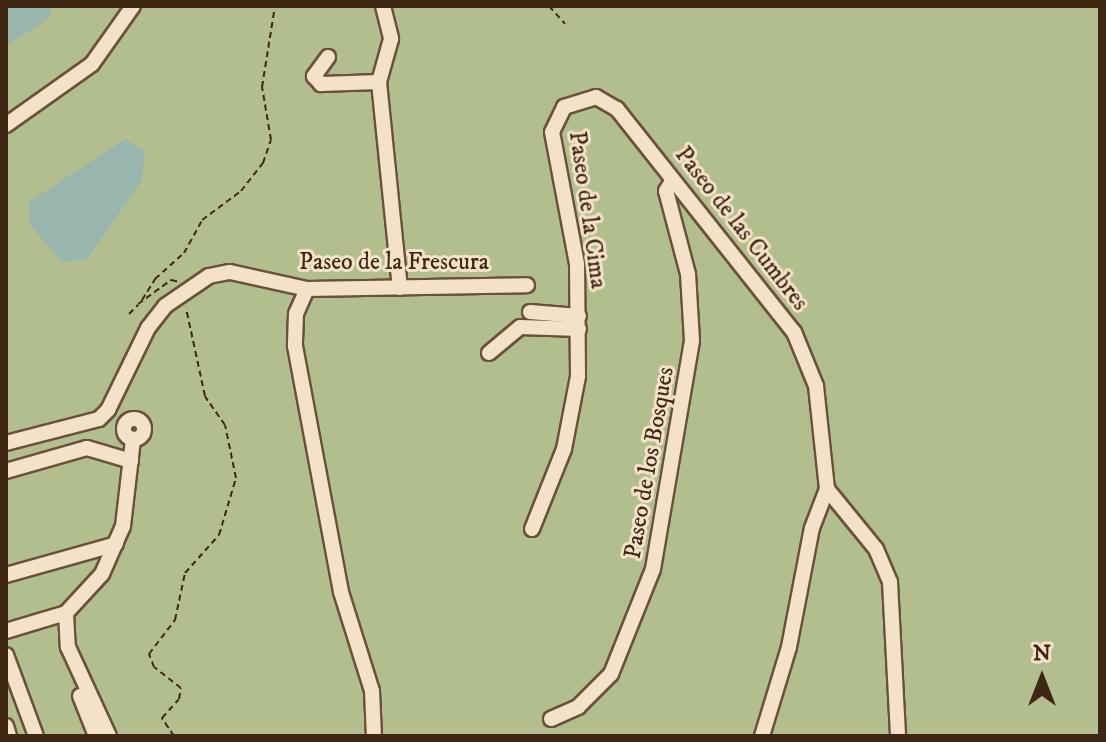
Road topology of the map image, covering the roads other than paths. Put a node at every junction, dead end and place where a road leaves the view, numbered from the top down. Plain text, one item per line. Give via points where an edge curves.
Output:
1 (133, 6) edge
2 (383, 6) edge
3 (328, 57) dead end
4 (379, 82) junction
5 (583, 98) joint
6 (6, 125) edge
7 (673, 180) junction
8 (279, 283) junction
9 (527, 285) dead end
10 (400, 288) junction
11 (307, 289) junction
12 (530, 312) dead end
13 (296, 314) junction
14 (579, 322) junction
15 (489, 353) dead end
16 (133, 439) dead end
17 (6, 443) edge
18 (131, 461) junction
19 (6, 471) edge
20 (827, 489) junction
21 (532, 529) dead end
22 (116, 544) junction
23 (6, 575) edge
24 (66, 613) junction
25 (6, 631) edge
26 (8, 663) edge
27 (78, 672) junction
28 (551, 719) dead end
29 (6, 726) edge
30 (9, 736) edge
31 (36, 736) edge
32 (96, 736) edge
33 (109, 736) edge
34 (374, 736) edge
35 (762, 736) edge
36 (898, 736) edge

1 - 6 street via 92,64
2 - 4 street via 391,39
3 - 4 street via 314,76 321,84
4 - 10 street
5 - 7 street, Paseo de las Cumbres via 596,97 617,109
5 - 14 street, Paseo de la Cima via 564,107 552,132 569,209
7 - 20 street, Paseo de las Cumbres via 794,332 816,386
7 - 28 street, Paseo de los Bosques via 666,191 688,274 692,341 653,569 611,674 578,707
8 - 11 street, Paseo de la Frescura
8 - 13 street
8 - 17 street, Paseo de la Frescura via 230,272 183,290 148,328 99,419
9 - 10 street, Paseo de la Frescura
10 - 11 street, Paseo de la Frescura
11 - 13 street
12 - 14 street
13 - 34 street via 295,346 325,511 341,592 372,691
14 - 15 street via 520,327
14 - 21 street, Paseo de la Cima via 578,376 564,449
16 - 18 street
18 - 19 street via 87,448
18 - 22 street
20 - 35 street
20 - 36 street via 876,549 890,582
22 - 23 street
22 - 24 street via 94,585
24 - 25 street
24 - 27 street via 68,647
26 - 31 street
27 - 32 street via 80,697
27 - 33 street
29 - 30 street

